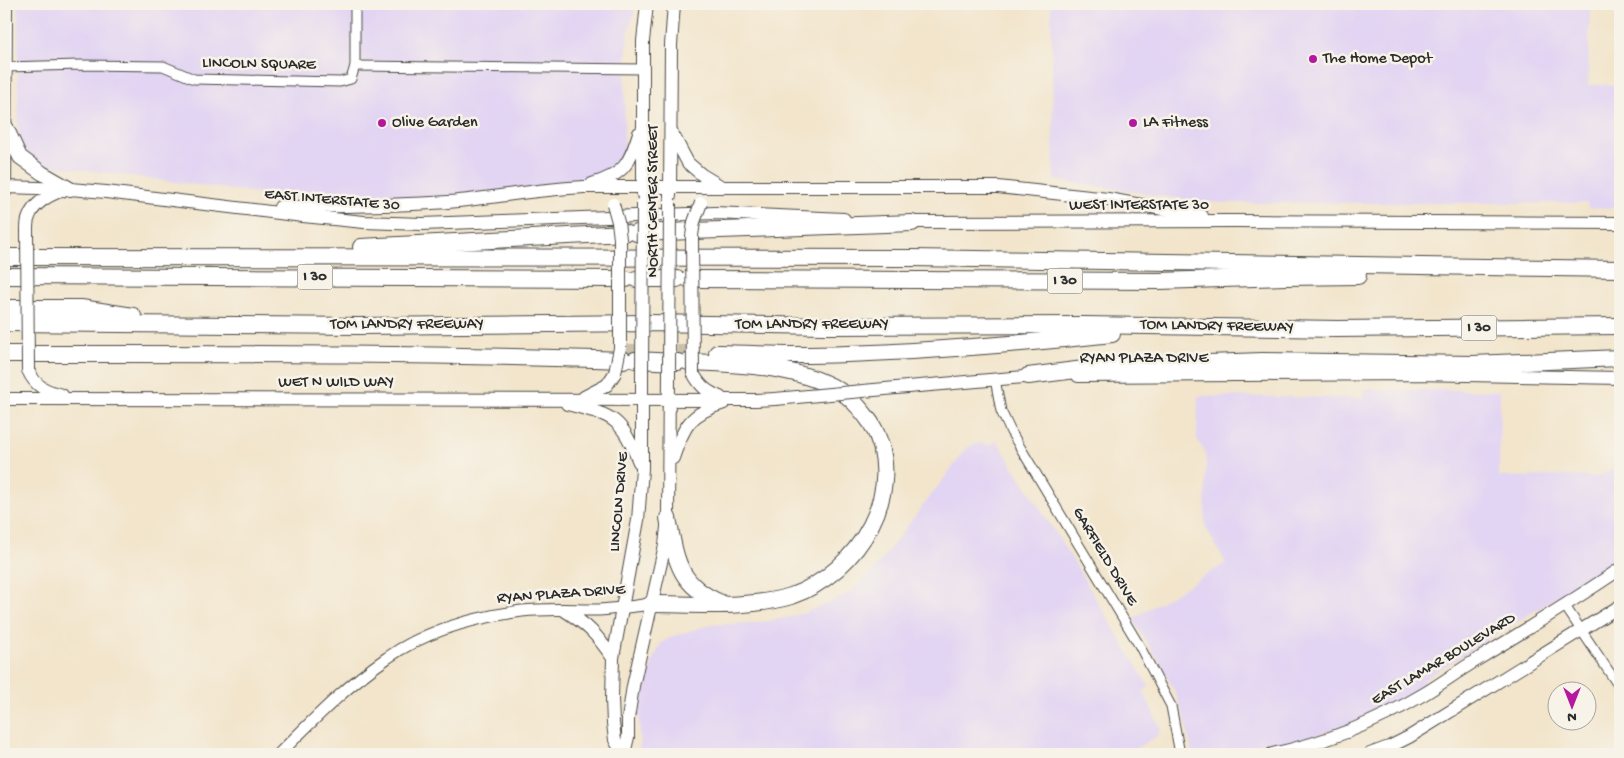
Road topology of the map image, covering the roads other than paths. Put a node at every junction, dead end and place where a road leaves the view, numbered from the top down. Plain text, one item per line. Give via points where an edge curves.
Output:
1 (5, 4) edge
2 (354, 4) edge
3 (648, 4) edge
4 (674, 4) edge
5 (355, 66) junction
6 (5, 67) junction
7 (644, 69) junction
8 (644, 118) junction
9 (5, 124) junction
10 (670, 129) junction
11 (4, 187) edge
12 (590, 187) junction
13 (643, 187) junction
14 (670, 188) junction
15 (724, 188) junction
16 (70, 189) junction
17 (4, 192) edge
18 (233, 207) junction
19 (658, 215) joint
20 (1235, 221) junction
21 (912, 223) junction
22 (1620, 224) edge
23 (4, 257) edge
24 (147, 258) junction
25 (1442, 266) junction
26 (1620, 269) edge
27 (4, 276) edge
28 (4, 308) edge
29 (4, 323) edge
30 (168, 324) junction
31 (1620, 326) edge
32 (1192, 327) junction
33 (4, 354) edge
34 (1620, 358) edge
35 (629, 362) junction
36 (682, 363) junction
37 (1028, 376) junction
38 (1620, 378) edge
39 (995, 379) junction
40 (4, 399) edge
41 (80, 399) junction
42 (550, 399) junction
43 (579, 399) junction
44 (642, 399) junction
45 (669, 399) junction
46 (731, 400) junction
47 (669, 467) junction
48 (642, 469) junction
49 (668, 518) junction
50 (1620, 569) edge
51 (652, 604) junction
52 (723, 604) junction
53 (1565, 606) junction
54 (1620, 606) edge
55 (622, 608) junction
56 (564, 610) junction
57 (1582, 630) junction
58 (613, 658) junction
59 (1620, 688) edge
60 (280, 754) edge
61 (624, 754) edge
62 (1180, 754) edge
63 (1272, 754) edge
64 (1370, 754) edge

1 - 6 main road
2 - 5 street
3 - 7 main road, NORTH CENTER STREET via 643,41
4 - 10 main road, NORTH CENTER STREET
5 - 6 street, LINCOLN SQUARE via 351,79 340,82 194,79 162,66
5 - 7 street
6 - 9 main road
7 - 8 main road, NORTH CENTER STREET
8 - 12 main road via 633,153 623,169
8 - 13 main road, NORTH CENTER STREET
9 - 11 main road
9 - 16 main road via 20,157
10 - 14 main road, NORTH CENTER STREET
10 - 15 main road via 688,163
11 - 16 main road, EAST INTERSTATE 30
11 - 17 main road
12 - 13 main road
12 - 18 main road via 551,188 448,202
12 - 35 main road, bridge via 613,204 618,222 620,348
13 - 14 main road
13 - 35 main road, NORTH CENTER STREET, bridge
14 - 15 main road
14 - 36 main road, NORTH CENTER STREET, bridge
15 - 20 main road via 998,187 1108,199
15 - 36 main road, bridge via 709,194 694,222
16 - 18 main road, EAST INTERSTATE 30
16 - 41 main road, bridge via 55,192 38,204 29,216 28,370 33,381 44,390
18 - 19 main road, EAST INTERSTATE 30 via 364,222 422,224
19 - 21 main road, WEST INTERSTATE 30 via 725,214
20 - 21 main road, WEST INTERSTATE 30
20 - 22 main road, WEST INTERSTATE 30
21 - 24 highway via 631,233
23 - 24 highway, I 30
24 - 25 highway, I 30 via 893,258
25 - 26 highway, I 30
25 - 27 highway, I 30 via 1385,276 1159,281
28 - 30 highway via 81,308 144,317
29 - 30 highway, TOM LANDRY FREEWAY / I 30
30 - 32 highway, TOM LANDRY FREEWAY / I 30
31 - 32 highway, TOM LANDRY FREEWAY / I 30
32 - 36 highway via 932,350
33 - 35 highway via 521,356
34 - 37 highway via 1473,364 1262,361 1100,367
35 - 36 highway
35 - 43 main road via 607,386
35 - 44 main road, NORTH CENTER STREET
36 - 45 main road, NORTH CENTER STREET
36 - 46 main road via 710,394
36 - 52 highway via 745,366 817,379 847,396 864,413 878,435 884,458 881,503 873,522 853,553 837,569 815,585 792,595 768,602
37 - 38 main road, RYAN PLAZA DRIVE via 1416,374
37 - 39 main road, RYAN PLAZA DRIVE
39 - 46 main road, RYAN PLAZA DRIVE, bridge
39 - 62 street, GARFIELD DRIVE via 1001,411 1011,432 1158,678 1171,706
40 - 41 main road, WET N WILD WAY
41 - 42 main road, WET N WILD WAY
42 - 43 main road, WET N WILD WAY
42 - 48 main road via 616,420 630,440
43 - 44 main road, WET N WILD WAY
44 - 45 main road, WET N WILD WAY
44 - 48 main road, LINCOLN DRIVE
45 - 46 main road, RYAN PLAZA DRIVE
45 - 47 main road, LINCOLN DRIVE
46 - 47 main road via 708,408 688,422
47 - 49 main road, LINCOLN DRIVE
48 - 55 main road, LINCOLN DRIVE via 638,520
49 - 51 main road, LINCOLN DRIVE
49 - 52 highway via 680,567 693,586
50 - 53 main road, EAST LAMAR BOULEVARD
51 - 52 highway
51 - 55 street, RYAN PLAZA DRIVE
51 - 61 main road, LINCOLN DRIVE via 629,705
53 - 57 street
53 - 63 main road, EAST LAMAR BOULEVARD via 1425,694 1382,716 1314,744
54 - 57 main road
55 - 56 street, RYAN PLAZA DRIVE
55 - 58 main road, LINCOLN DRIVE
56 - 58 main road via 589,627
56 - 60 street, RYAN PLAZA DRIVE via 488,616 413,642 362,677
57 - 59 street
57 - 64 main road via 1409,737
58 - 61 main road, LINCOLN DRIVE via 613,723 615,740

